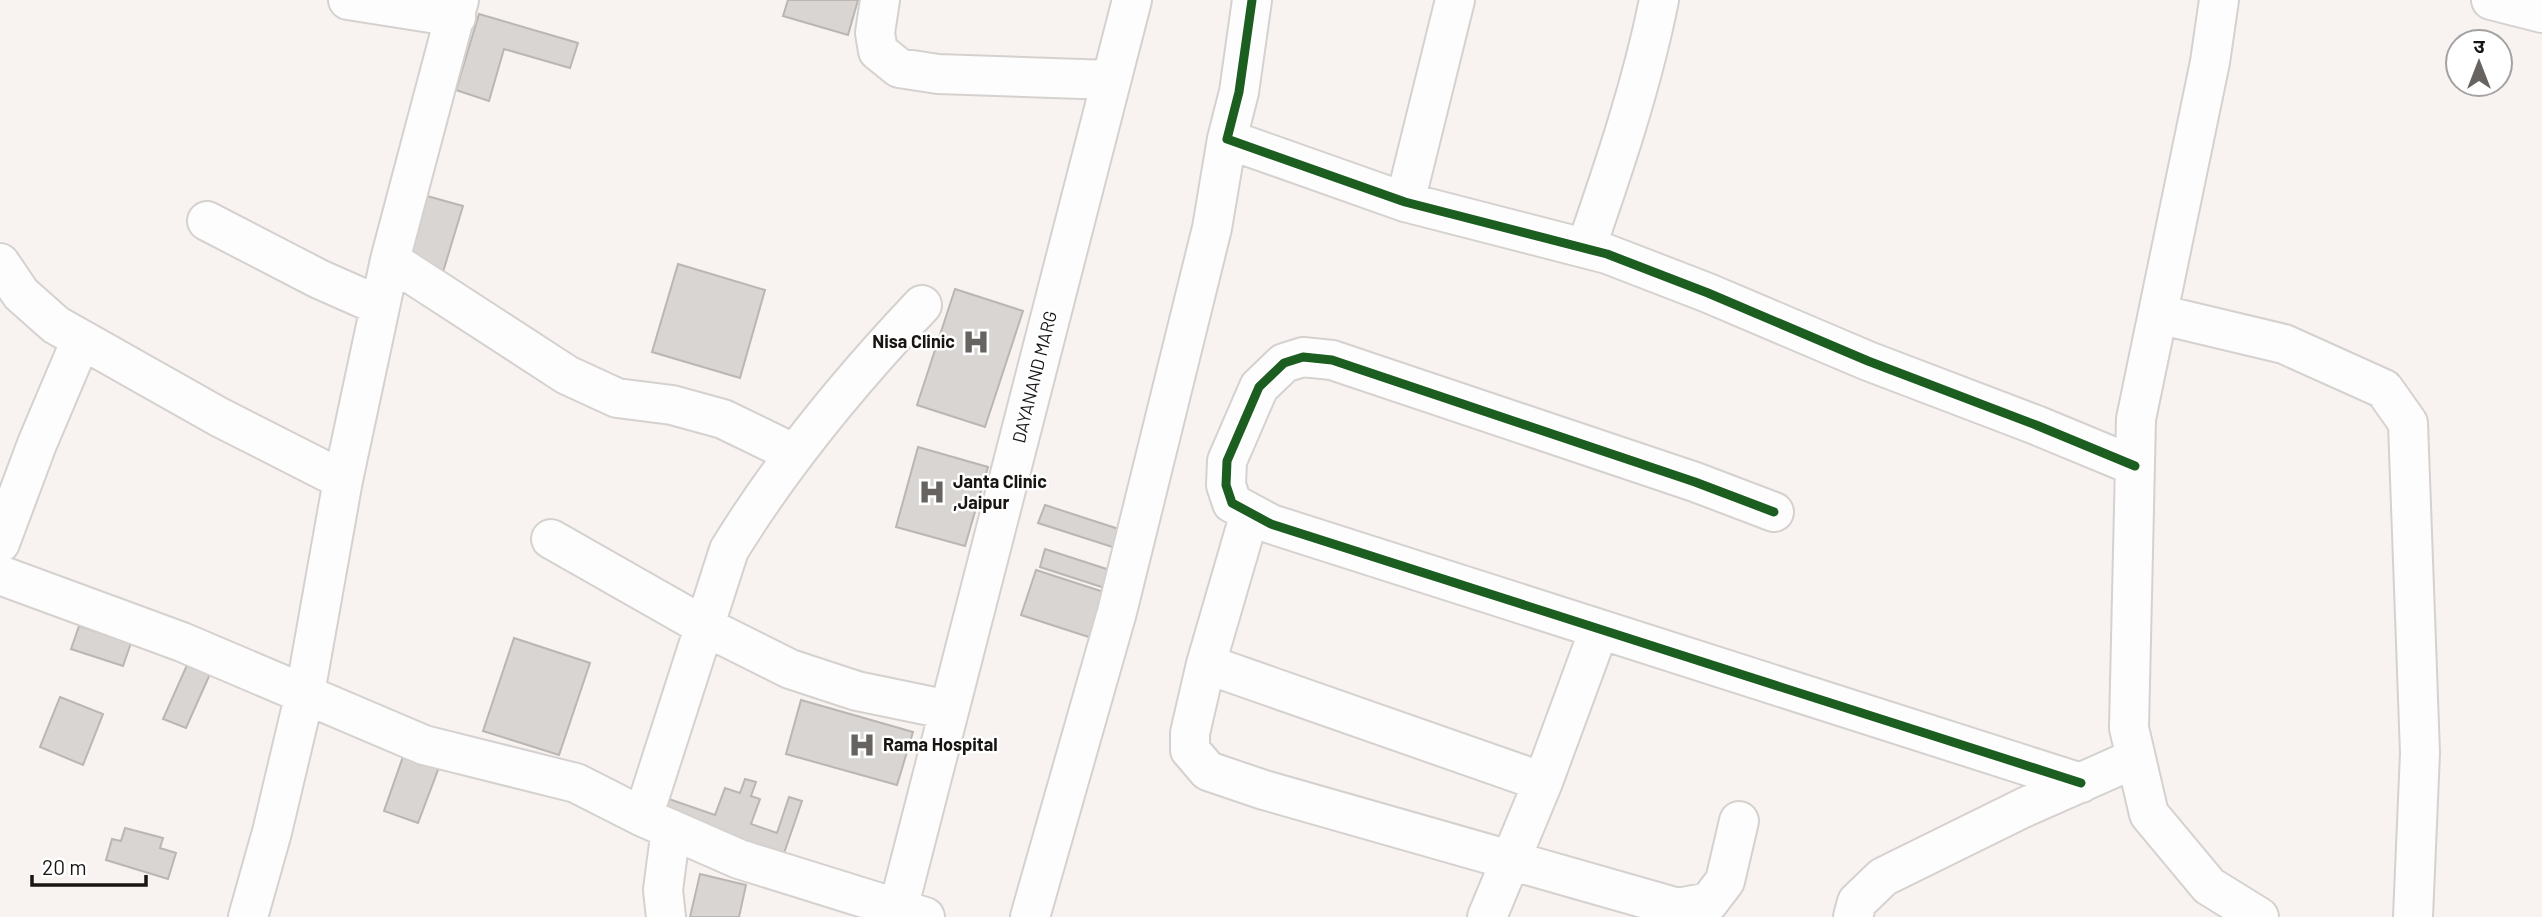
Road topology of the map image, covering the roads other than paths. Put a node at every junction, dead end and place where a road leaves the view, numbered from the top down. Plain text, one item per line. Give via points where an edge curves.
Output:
1 (348, 0) edge
2 (880, 0) edge
3 (1132, 0) edge
4 (1252, 0) edge
5 (1455, 0) edge
6 (1659, 0) edge
7 (2220, 0) edge
8 (2491, 0) edge
9 (458, 8) edge
10 (2542, 13) edge
11 (1111, 80) junction
12 (1227, 139) junction
13 (1405, 202) junction
14 (207, 221) dead end
15 (1586, 248) junction
16 (390, 260) junction
17 (0, 264) edge
18 (922, 304) dead end
19 (380, 306) junction
20 (2158, 314) junction
21 (81, 340) junction
22 (795, 454) junction
23 (2135, 466) junction
24 (343, 480) junction
25 (1774, 512) dead end
26 (1250, 513) junction
27 (551, 539) dead end
28 (0, 543) edge
29 (0, 575) edge
30 (704, 626) junction
31 (1599, 630) junction
32 (1206, 664) junction
33 (305, 693) junction
34 (949, 710) junction
35 (2136, 758) junction
36 (1543, 782) junction
37 (2081, 783) junction
38 (1739, 821) dead end
39 (657, 823) junction
40 (1510, 860) junction
41 (906, 915) edge
42 (2250, 915) edge
43 (248, 917) edge
44 (666, 917) edge
45 (1030, 917) edge
46 (1488, 917) edge
47 (1853, 917) edge
48 (2413, 917) edge

1 - 9 street
2 - 11 street via 875,33 878,51 899,68 938,74
3 - 11 street, DAYANAND MARG
4 - 12 street
5 - 13 street
6 - 15 street via 1650,48
7 - 20 street
8 - 10 street
9 - 16 street
11 - 34 street, DAYANAND MARG
12 - 13 street
12 - 45 street via 1212,228 1117,612
13 - 15 street
14 - 19 street
15 - 23 street
16 - 19 street
16 - 22 street via 567,375 617,398 672,405 723,419
17 - 21 street via 21,294
18 - 22 street
19 - 24 street
20 - 23 street via 2136,419
20 - 48 street via 2284,344 2384,390 2409,424 2420,753
21 - 24 street
21 - 28 street
22 - 30 street via 729,550
23 - 35 street via 2129,727
24 - 33 street
25 - 26 street via 1332,360 1303,357 1284,363 1259,387 1227,461 1226,485 1232,503
26 - 31 street via 1271,524
26 - 32 street
27 - 30 street
29 - 33 street
30 - 34 street via 790,669 857,691
30 - 39 street
31 - 36 street
31 - 37 street
32 - 36 street
32 - 40 street via 1190,750 1208,771
33 - 39 street via 425,744 576,783
33 - 43 street
34 - 41 street, DAYANAND MARG
35 - 37 street
35 - 42 street via 2149,814 2209,886
36 - 40 street
37 - 47 street via 1882,877 1857,902
38 - 40 street via 1725,881 1709,902 1678,908
39 - 41 street via 739,859
39 - 44 street
40 - 46 street

